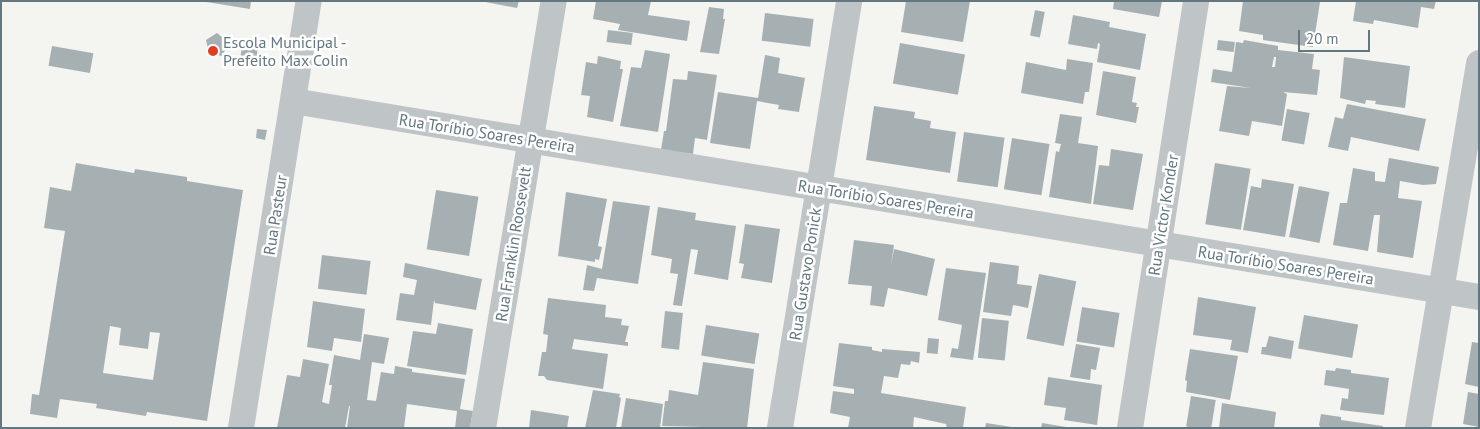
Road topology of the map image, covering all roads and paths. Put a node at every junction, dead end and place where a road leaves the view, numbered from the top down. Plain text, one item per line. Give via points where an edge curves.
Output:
1 (309, 1) edge
2 (554, 1) edge
3 (849, 1) edge
4 (1196, 1) edge
5 (1479, 63) edge
6 (294, 101) junction
7 (530, 140) junction
8 (819, 188) junction
9 (1158, 244) junction
10 (1441, 290) junction
11 (1479, 297) edge
12 (241, 428) edge
13 (483, 428) edge
14 (780, 428) edge
15 (1130, 428) edge
16 (1418, 428) edge

1 - 6 street, Rua Pasteur
2 - 7 street, Rua Franklin Roosevelt
3 - 8 street, Rua Gustavo Ponick
4 - 9 street, Rua Victor Konder
5 - 10 street
6 - 7 street, Rua Toríbio Soares Pereira
6 - 12 street, Rua Pasteur
7 - 8 street, Rua Toríbio Soares Pereira
7 - 13 street, Rua Franklin Roosevelt
8 - 9 street, Rua Toríbio Soares Pereira
8 - 14 street, Rua Gustavo Ponick
9 - 10 street, Rua Toríbio Soares Pereira
9 - 15 street, Rua Victor Konder
10 - 11 street, Rua Toríbio Soares Pereira
10 - 16 street

